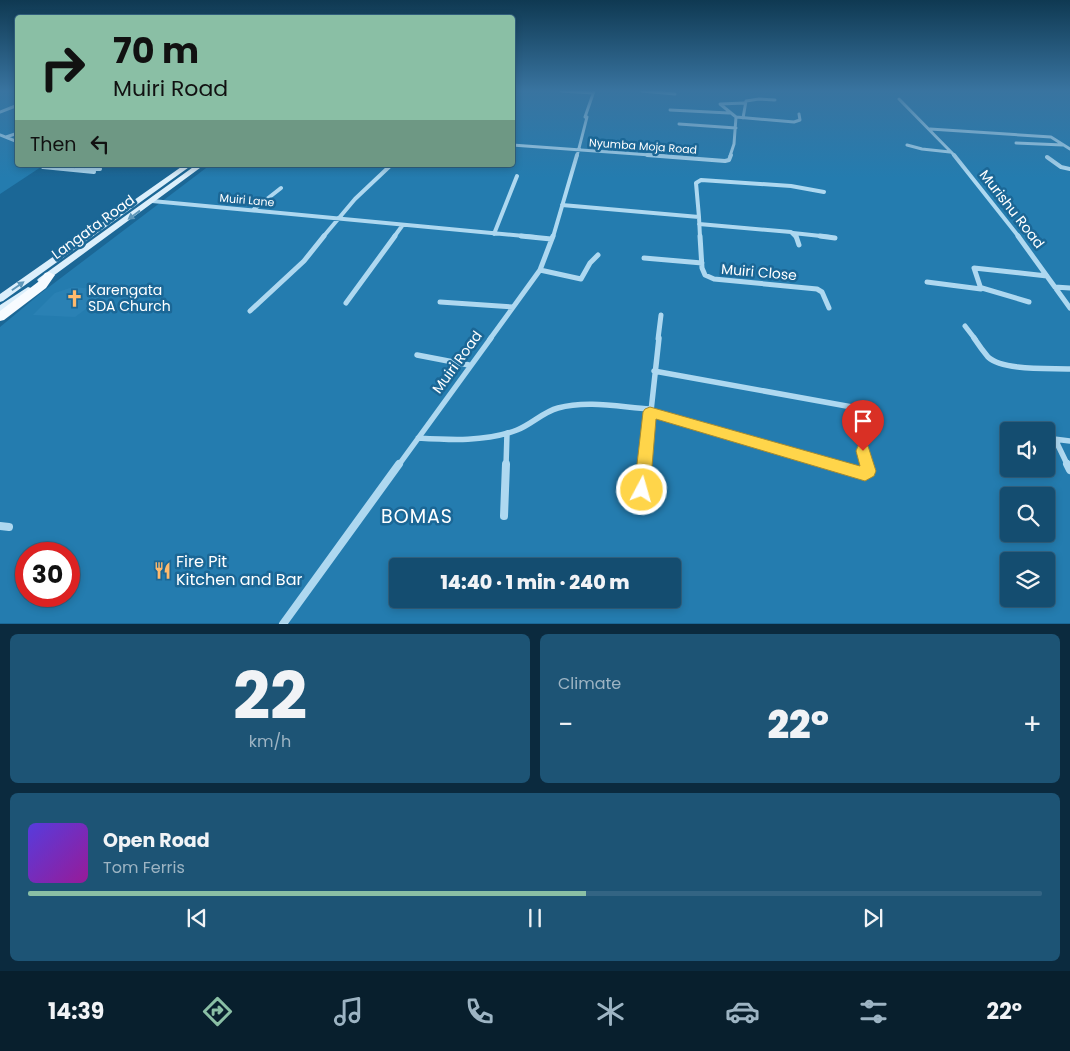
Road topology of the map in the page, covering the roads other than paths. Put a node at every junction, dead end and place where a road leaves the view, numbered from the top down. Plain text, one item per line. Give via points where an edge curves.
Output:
1 (586, 120) edge
2 (736, 120) edge
3 (770, 120) edge
4 (800, 120) edge
5 (921, 120) edge
6 (679, 124) dead end
7 (736, 128) junction
8 (930, 129) junction
9 (0, 135) edge
10 (15, 135) edge
11 (7, 138) junction
12 (15, 141) edge
13 (1016, 142) dead end
14 (515, 145) edge
15 (907, 145) dead end
16 (1064, 145) junction
17 (1070, 149) edge
18 (578, 150) junction
19 (950, 152) junction
20 (1047, 157) dead end
21 (43, 167) edge
22 (83, 167) edge
23 (186, 167) edge
24 (198, 167) edge
25 (389, 167) edge
26 (100, 169) dead end
27 (1069, 169) edge
28 (94, 172) dead end
29 (517, 176) dead end
30 (281, 188) dead end
31 (824, 192) dead end
32 (152, 201) junction
33 (562, 205) junction
34 (253, 210) junction
35 (698, 217) junction
36 (339, 219) junction
37 (699, 224) junction
38 (402, 226) junction
39 (793, 233) junction
40 (494, 234) junction
41 (836, 238) dead end
42 (551, 240) junction
43 (799, 244) dead end
44 (598, 255) dead end
45 (644, 258) dead end
46 (702, 263) junction
47 (540, 270) junction
48 (49, 275) junction
49 (1047, 276) junction
50 (927, 282) dead end
51 (1054, 286) junction
52 (982, 288) junction
53 (1070, 288) edge
54 (0, 299) edge
55 (440, 302) dead end
56 (1029, 302) dead end
57 (346, 303) dead end
58 (513, 307) junction
59 (829, 308) dead end
60 (1070, 308) edge
61 (0, 310) edge
62 (250, 311) dead end
63 (661, 315) dead end
64 (0, 317) edge
65 (965, 326) dead end
66 (416, 356) dead end
67 (470, 365) junction
68 (1070, 369) edge
69 (654, 371) junction
70 (650, 411) junction
71 (874, 411) dead end
72 (858, 432) dead end
73 (507, 433) junction
74 (418, 438) junction
75 (1055, 439) joint
76 (1070, 441) edge
77 (1070, 470) edge
78 (640, 507) dead end
79 (504, 516) dead end
80 (0, 526) edge
81 (9, 527) dead end
82 (283, 624) edge

1 - 18 street, Muiri Road
2 - 7 street, Nyumba Moja Road
3 - 4 street
5 - 8 street, Murishu Road
6 - 7 street
7 - 18 street, Nyumba Moja Road via 732,152 729,160 725,161
8 - 16 street via 1051,137
8 - 19 street, Murishu Road
9 - 11 street
10 - 11 street
11 - 12 street
13 - 16 street
14 - 18 street, Nyumba Moja Road
15 - 19 street
16 - 17 street
18 - 33 street, Muiri Road
19 - 49 street, Murishu Road via 997,205
20 - 27 street
21 - 28 street
22 - 26 street
54 -> 23 main road, Langata Road
24 - 32 main road, Langata Road
25 - 36 street
29 - 40 street
30 - 34 street
31 - 35 street, Muiri Close via 791,186 705,180 697,182
32 - 34 street, Muiri Lane
32 -> 48 main road, Langata Road
33 - 35 street
33 - 42 street, Muiri Road
34 - 36 street, Muiri Lane
35 - 37 street, Muiri Close
36 - 38 street, Muiri Lane
36 - 62 street via 304,261
37 - 39 street
37 - 46 street, Muiri Close
38 - 40 street, Muiri Lane
38 - 57 street
39 - 41 street
39 - 43 street
40 - 42 street, Muiri Lane
42 - 47 street, Muiri Road
44 - 47 street via 578,279
45 - 46 street
46 - 59 street, Muiri Close via 705,275 714,279 817,289 822,292
47 - 58 street, Muiri Road
48 - 61 main road, Langata Road
48 - 64 main road via 42,285
49 - 51 street, Murishu Road
49 - 52 street via 974,268
50 - 52 street
51 - 53 street
51 - 60 street, Murishu Road
52 - 56 street
55 - 58 street
58 - 67 street, Muiri Road
63 - 69 street
65 - 68 street via 993,361
66 - 67 street
67 - 74 street, Muiri Road
69 - 70 street
69 - 71 street
70 - 72 street via 865,474 868,469
70 - 73 street via 569,406 548,412
70 - 78 street
73 - 74 street
73 - 79 street
74 - 82 street, Muiri Road
75 - 76 street
75 - 77 street
80 - 81 street

